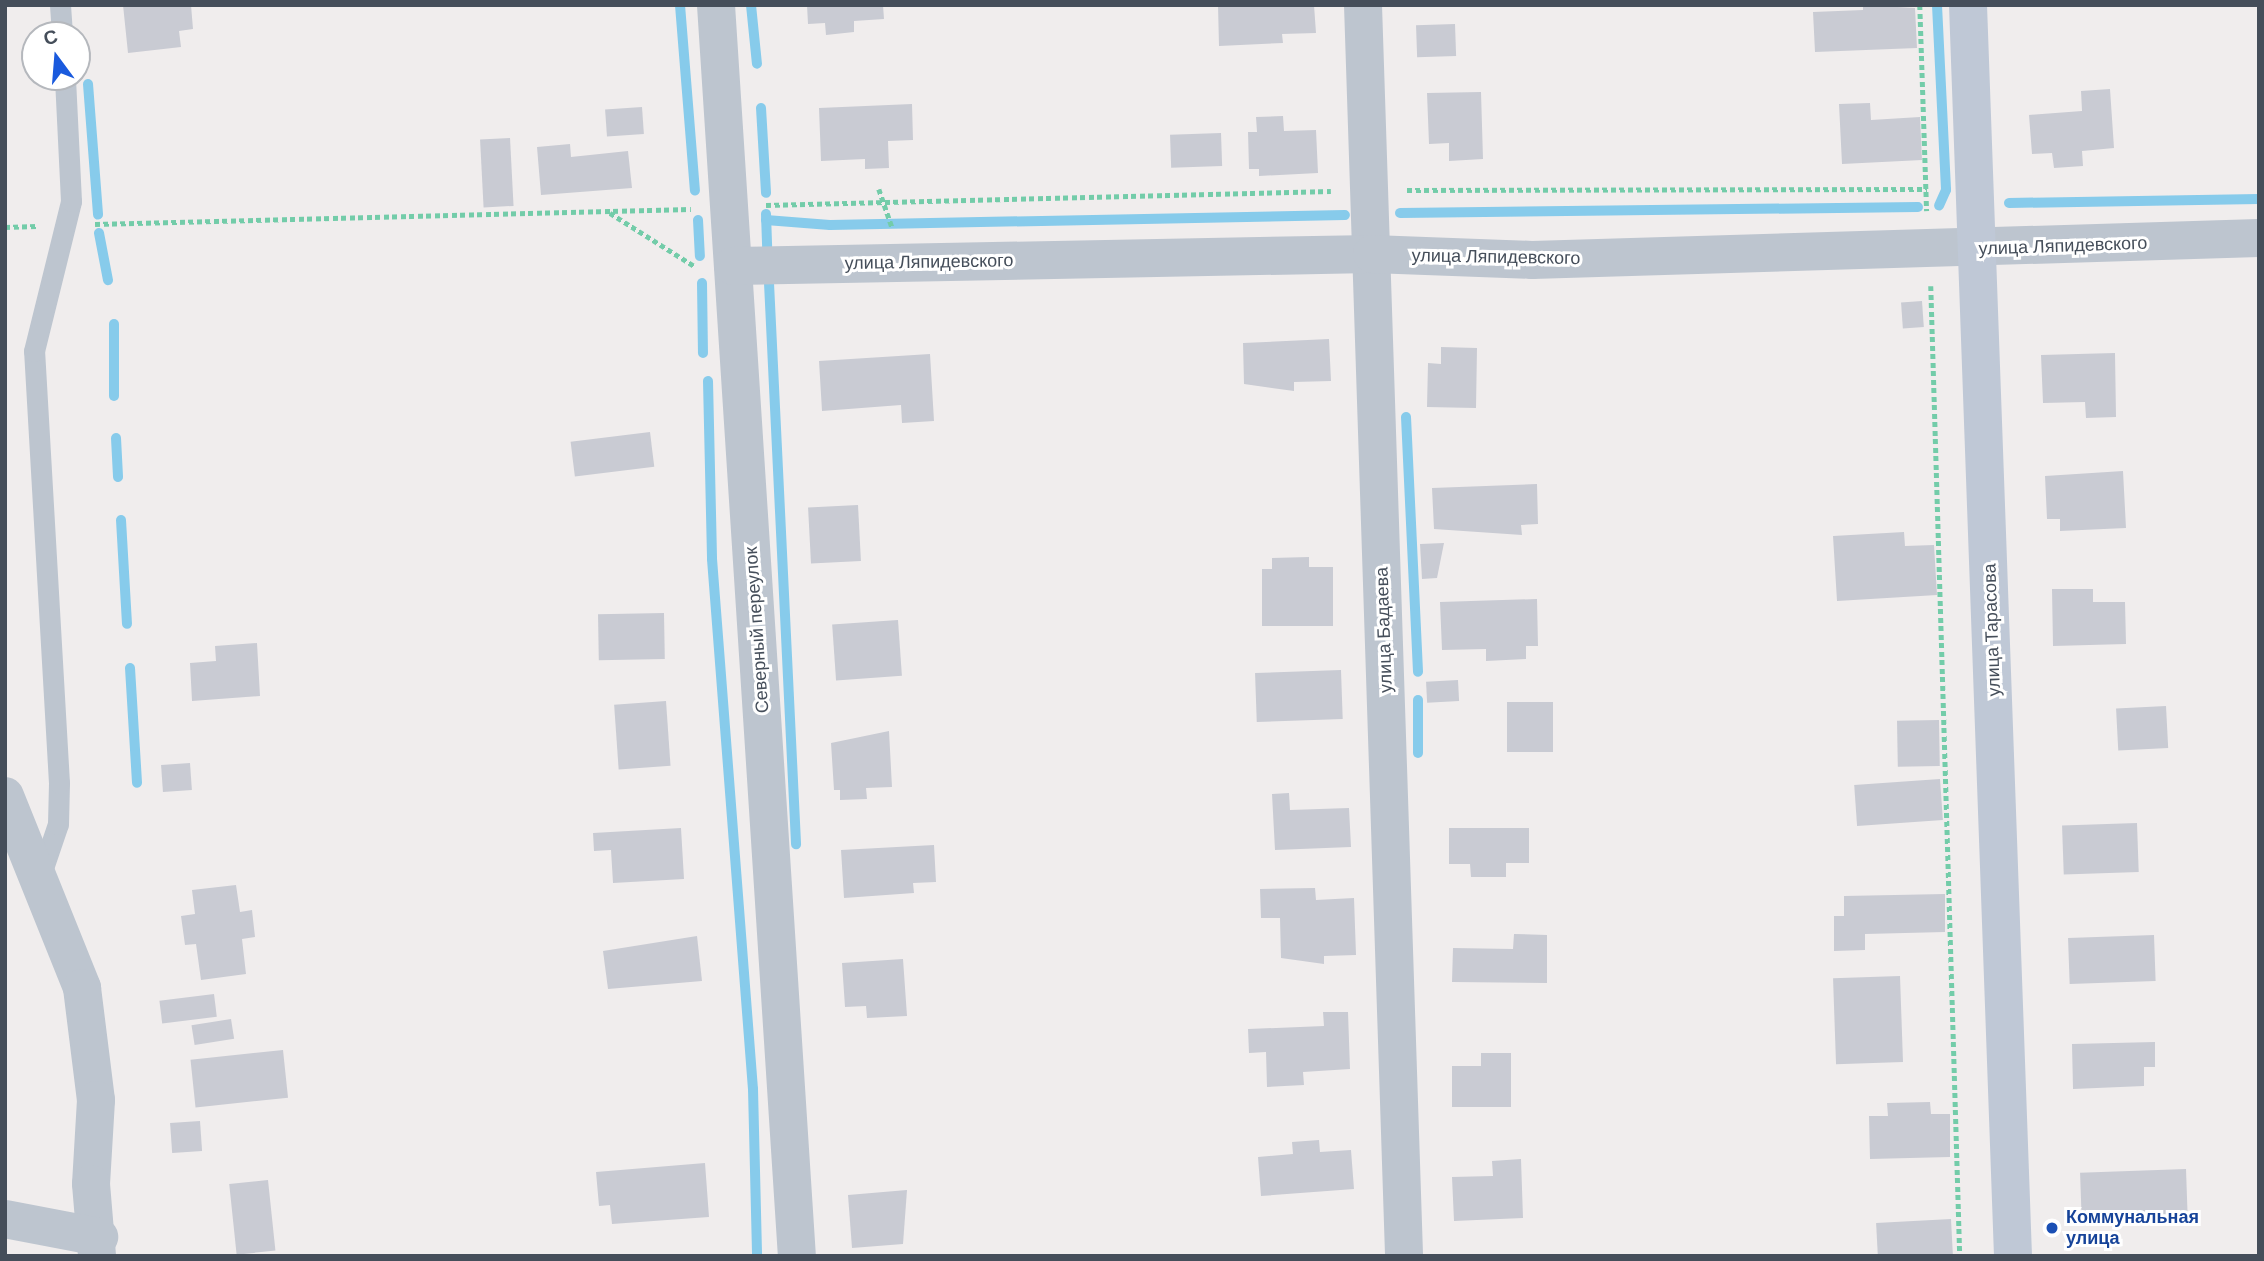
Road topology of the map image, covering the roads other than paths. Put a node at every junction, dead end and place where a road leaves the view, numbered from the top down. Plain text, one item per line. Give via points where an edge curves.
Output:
1 (716, 5) edge
2 (1363, 5) edge
3 (1968, 5) edge
4 (66, 91) edge
5 (2259, 238) edge
6 (1979, 249) junction
7 (1372, 254) junction
8 (733, 266) junction
9 (5, 796) edge
10 (37, 885) junction
11 (5, 1219) edge
12 (98, 1246) edge
13 (797, 1256) edge
14 (1404, 1256) edge
15 (2013, 1256) edge

1 - 8 street, Северный переулок
2 - 7 street, улица Бадаева
3 - 6 street, улица Тарасова
4 - 10 lane via 72,175 67,225 34,351 59,783 58,824
5 - 6 street, улица Ляпидевского
6 - 7 street, улица Ляпидевского via 1532,260
6 - 15 street, улица Тарасова
7 - 8 street, улица Ляпидевского
7 - 14 street, улица Бадаева
8 - 13 street, Северный переулок
9 - 10 street
10 - 12 street via 82,988 96,1100 91,1184
11 - 12 street

